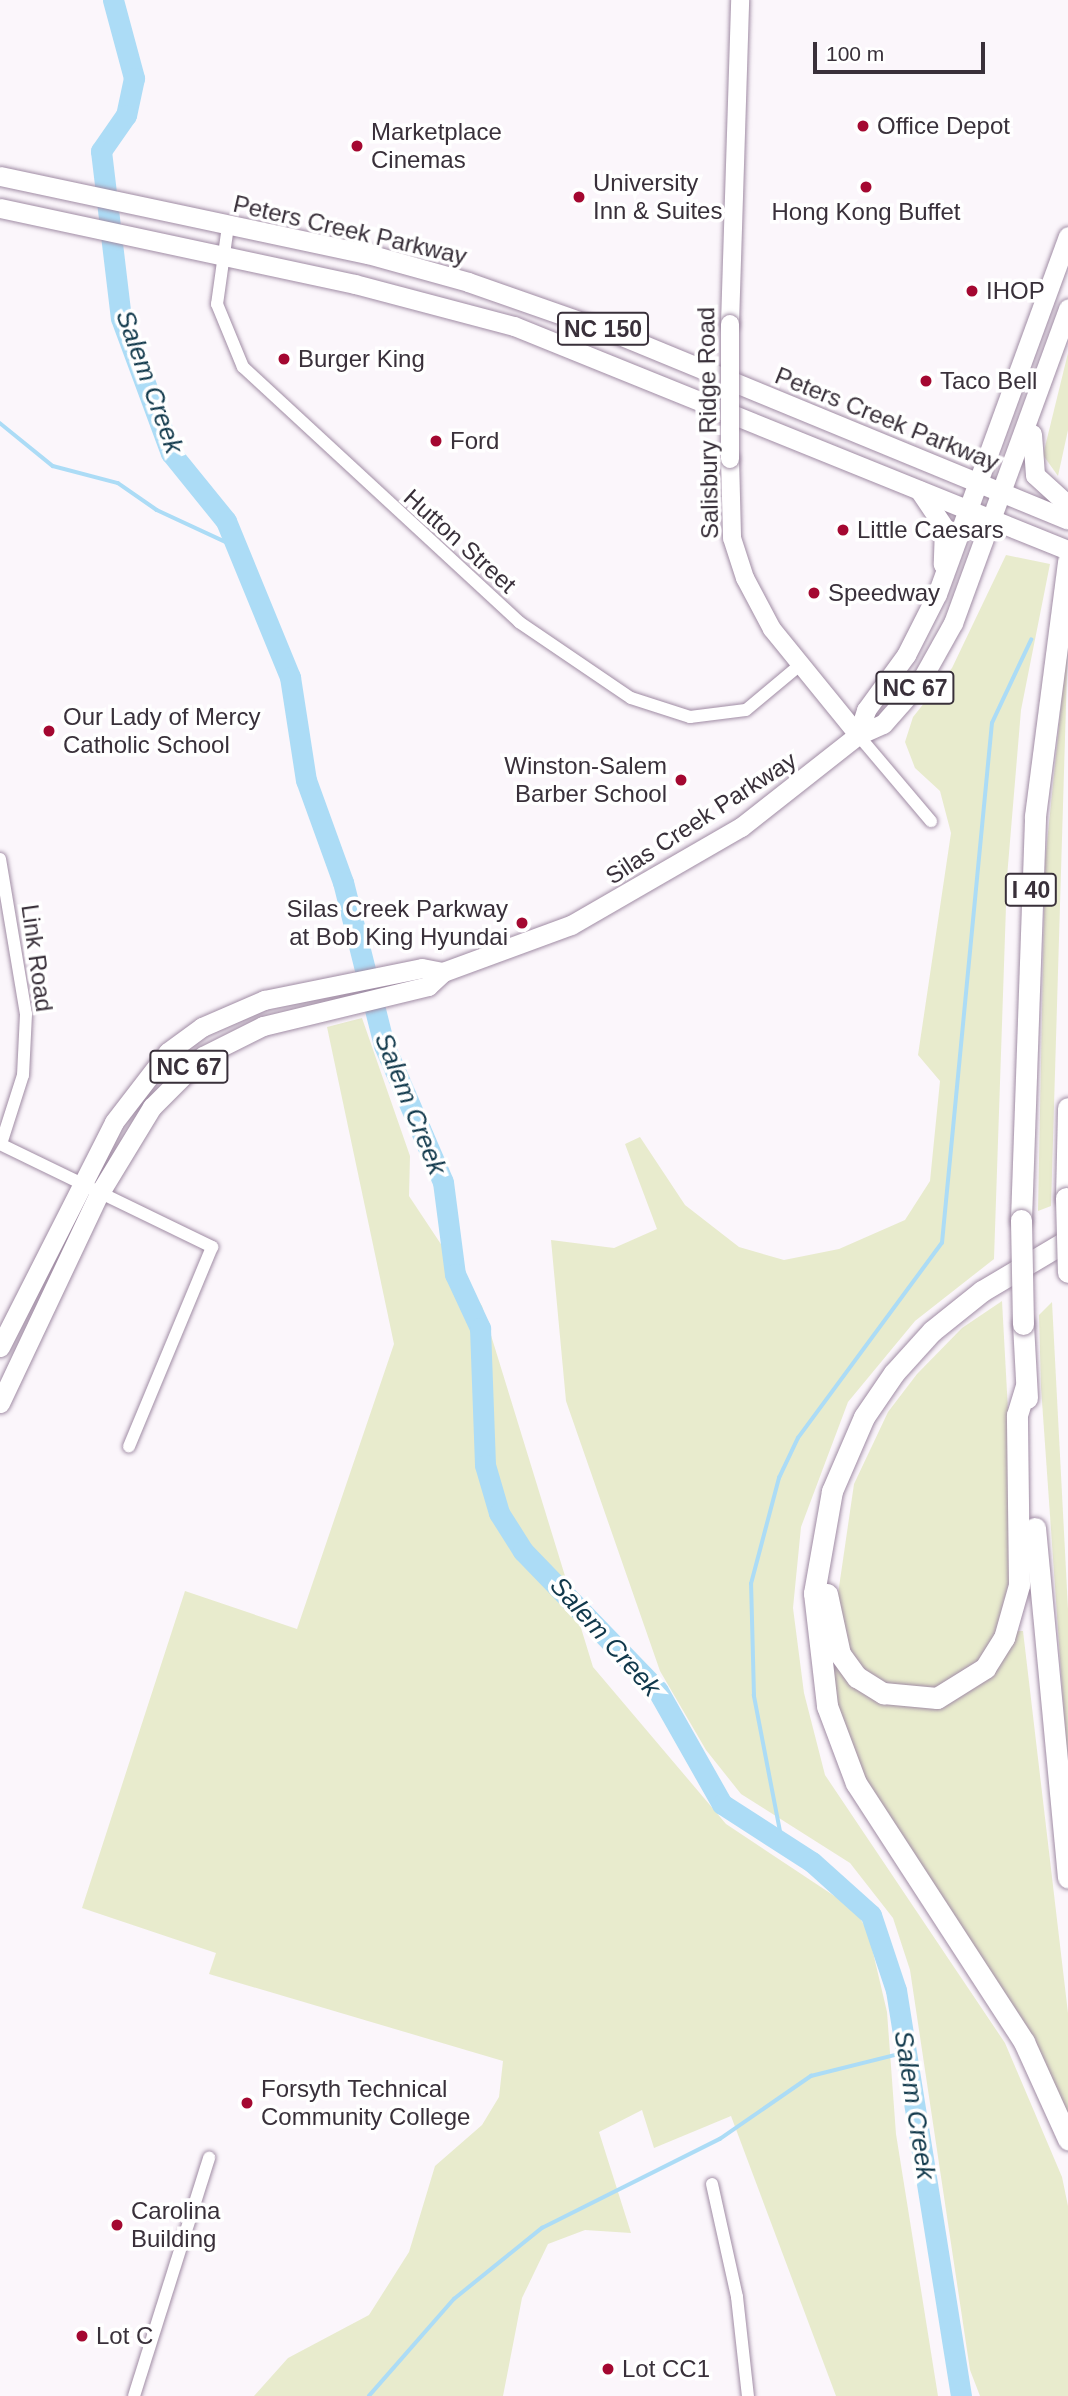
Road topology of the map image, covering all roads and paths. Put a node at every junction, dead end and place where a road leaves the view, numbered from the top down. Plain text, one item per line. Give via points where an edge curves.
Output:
1 (740, 0) edge
2 (0, 176) edge
3 (0, 208) edge
4 (228, 226) junction
5 (1068, 236) edge
6 (222, 255) junction
7 (1068, 308) edge
8 (1044, 374) junction
9 (979, 484) junction
10 (919, 489) junction
11 (1002, 493) junction
12 (1060, 508) edge
13 (970, 510) junction
14 (992, 520) junction
15 (1068, 550) edge
16 (1068, 561) edge
17 (942, 582) junction
18 (801, 664) junction
19 (858, 735) junction
20 (932, 821) dead end
21 (0, 859) edge
22 (443, 972) junction
23 (1068, 1108) edge
24 (0, 1144) edge
25 (80, 1184) junction
26 (99, 1194) junction
27 (1068, 1240) edge
28 (1068, 1254) edge
29 (1068, 1272) edge
30 (0, 1347) edge
31 (1026, 1386) junction
32 (0, 1403) edge
33 (129, 1446) dead end
34 (1068, 1877) edge
35 (1068, 2139) edge
36 (209, 2158) dead end
37 (712, 2185) dead end
38 (134, 2396) edge
39 (748, 2396) edge

1 - 18 street, Salisbury Ridge Road, bridge via 730,324 735,554 772,629
2 - 4 main road, Peters Creek Parkway / NC 150
3 - 6 main road, NC 150
4 - 6 street, Hutton Street
4 - 9 main road, Peters Creek Parkway / NC 150 via 468,282 622,336
5 - 9 main road, Silas Creek Parkway
6 - 10 main road, NC 150 via 514,326
6 - 18 street, Hutton Street via 218,316 243,367 560,654 650,707 706,718 746,710
7 - 8 main road, Silas Creek Parkway
8 - 11 main road, Silas Creek Parkway
8 - 12 main road via 1029,454 1035,475
9 - 11 main road, Peters Creek Parkway / NC 150
9 - 13 main road, Silas Creek Parkway / NC 67
10 - 13 main road, NC 150
10 - 17 main road via 944,527
11 - 12 main road, Peters Creek Parkway / NC 150
11 - 14 main road, Silas Creek Parkway / NC 67
13 - 14 main road, NC 150
13 - 17 main road, Silas Creek Parkway / NC 67
14 - 15 main road, NC 150
14 - 19 main road, Silas Creek Parkway / NC 67 via 944,643 883,724
16 - 31 highway, I 40, bridge via 1035,816 1021,1220
17 - 19 main road, Silas Creek Parkway / NC 67 via 906,655 866,710
18 - 19 street, Salisbury Ridge Road
19 - 20 street, Salisbury Ridge Road
19 - 22 main road, Silas Creek Parkway / NC 67 via 786,796 660,878 561,929
21 - 24 street, Link Road via 26,1014 23,1075
22 - 25 main road, Silas Creek Parkway / NC 67 via 422,968 264,1000 202,1027 168,1052 114,1122
22 - 26 main road, Silas Creek Parkway / NC 67 via 428,986 394,997 252,1030 203,1056 152,1107
23 - 29 highway, bridge
24 - 25 street
25 - 26 street
25 - 30 main road, Silas Creek Parkway / NC 67
26 - 32 main road, Silas Creek Parkway / NC 67
26 - 33 street via 212,1247
27 - 35 highway via 954,1312 894,1373 838,1473 819,1542 814,1593 827,1706 856,1783 1024,2042
28 - 31 highway via 987,1302 938,1343 893,1395 856,1462 834,1535 828,1612 848,1667 883,1693 923,1700 947,1694 985,1668 1004,1638 1022,1563 1017,1415
31 - 34 highway, I 40 via 1042,1631
36 - 38 street
37 - 39 street via 737,2297

